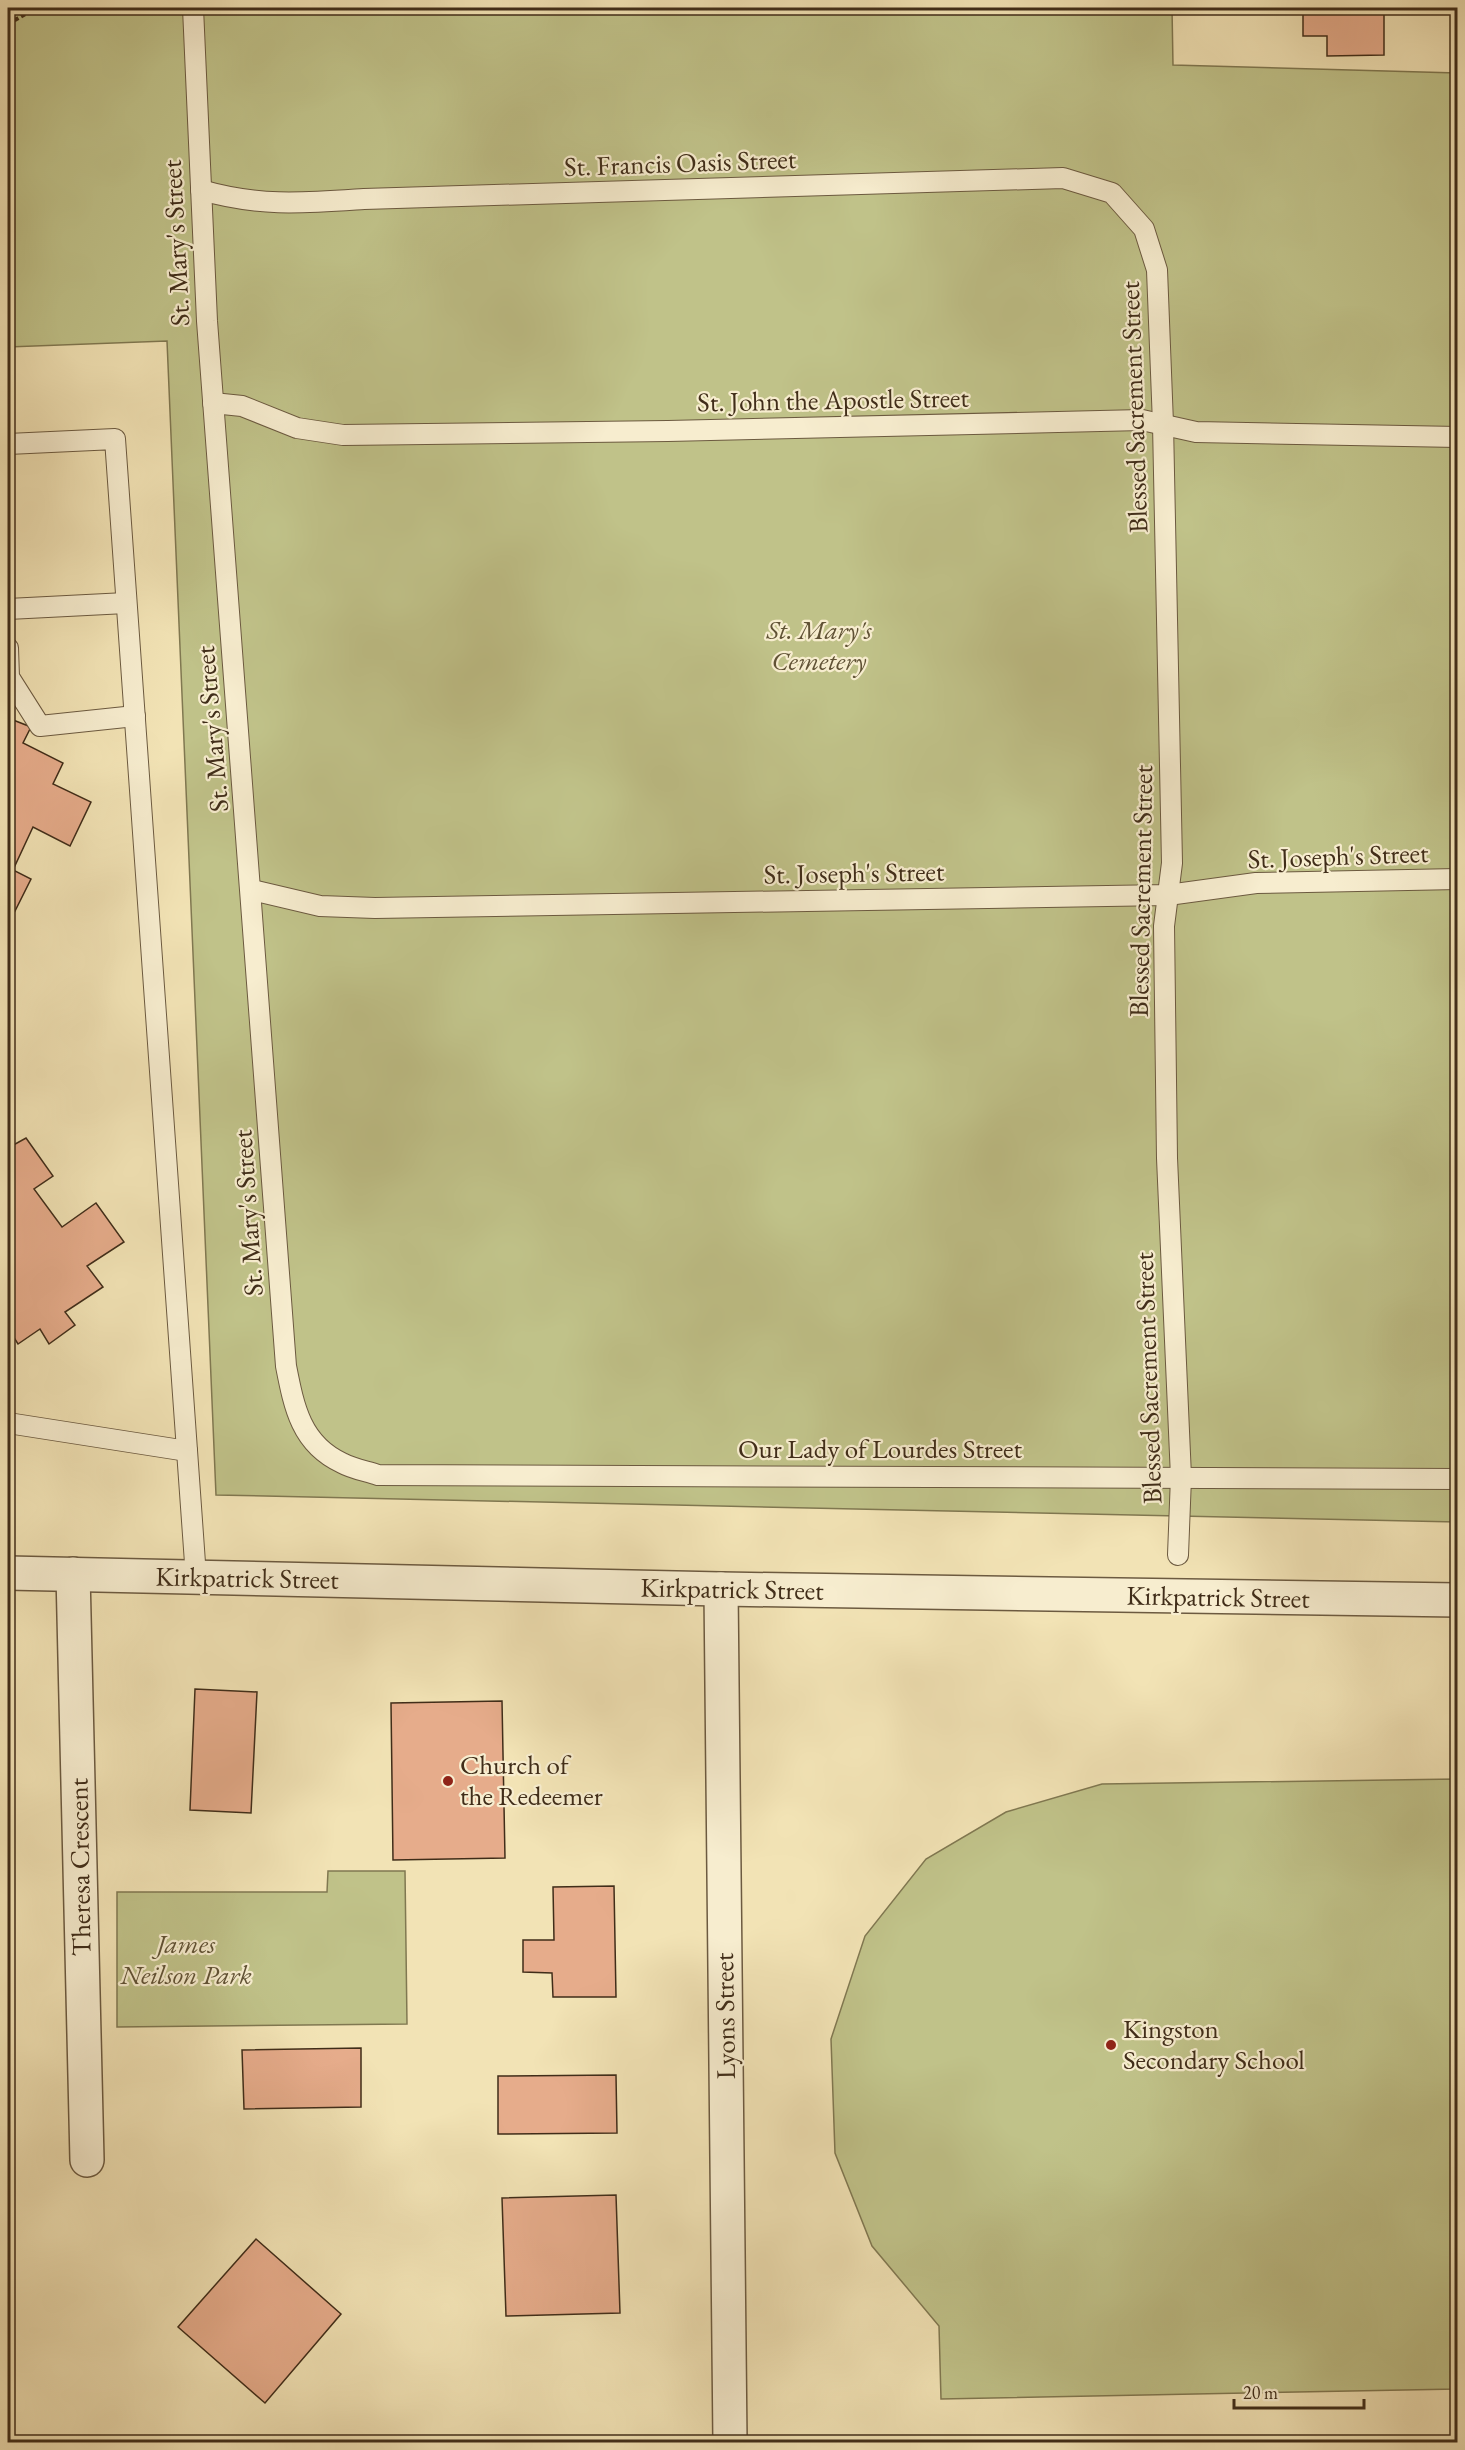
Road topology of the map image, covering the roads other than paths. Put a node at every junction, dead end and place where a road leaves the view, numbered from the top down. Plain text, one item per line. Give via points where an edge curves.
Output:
1 (192, 8) edge
2 (201, 190) junction
3 (1144, 229) joint
4 (213, 403) junction
5 (1163, 424) junction
6 (1458, 437) edge
7 (8, 444) edge
8 (126, 603) junction
9 (8, 609) edge
10 (8, 648) edge
11 (135, 716) junction
12 (1458, 879) edge
13 (252, 890) junction
14 (1168, 895) junction
15 (8, 1423) edge
16 (311, 1441) joint
17 (187, 1451) junction
18 (1181, 1477) junction
19 (1458, 1479) edge
20 (1178, 1555) dead end
21 (8, 1573) edge
22 (73, 1574) junction
23 (196, 1577) junction
24 (721, 1589) junction
25 (1458, 1600) edge
26 (87, 2160) dead end
27 (730, 2442) edge

1 - 2 lane, St. Mary's Street
2 - 3 lane, St. Francis Oasis Street via 231,199 300,204 1063,178 1112,193
2 - 4 lane, St. Mary's Street
3 - 5 lane, Blessed Sacrement Street via 1157,270
4 - 5 lane, St. John the Apostle Street via 242,406 297,428 343,435 1142,420
4 - 13 lane, St. Mary's Street
5 - 6 lane, St. John the Apostle Street via 1196,432
5 - 14 lane, Blessed Sacrement Street via 1172,864
7 - 8 lane via 115,439
8 - 9 lane
8 - 11 lane
10 - 11 lane via 9,677 40,726
11 - 17 lane
12 - 14 lane, St. Joseph's Street via 1256,883
13 - 14 lane, St. Joseph's Street via 320,906 375,908
13 - 16 lane, St. Mary's Street via 286,1366 294,1405
14 - 18 lane, Blessed Sacrement Street via 1164,926 1167,1158
15 - 17 lane
16 - 18 lane, Our Lady of Lourdes Street via 342,1463 378,1475
17 - 23 lane
18 - 19 lane, Our Lady of Lourdes Street
18 - 20 lane, Blessed Sacrement Street
21 - 22 street, Kirkpatrick Street
22 - 23 street, Kirkpatrick Street
22 - 26 street, Theresa Crescent
23 - 24 street, Kirkpatrick Street
24 - 25 street, Kirkpatrick Street
24 - 27 street, Lyons Street

